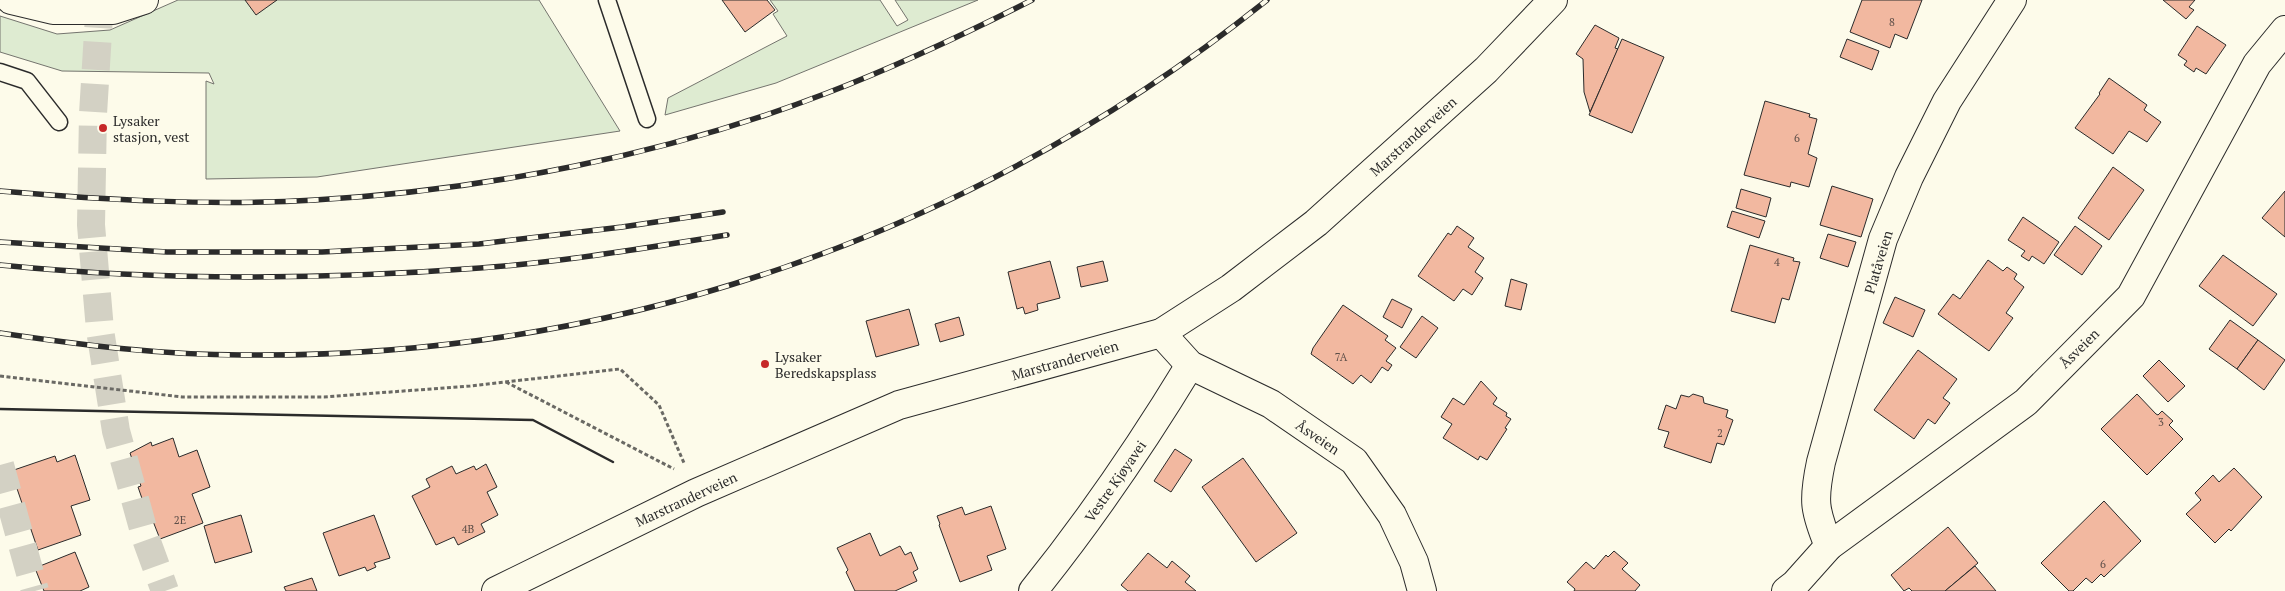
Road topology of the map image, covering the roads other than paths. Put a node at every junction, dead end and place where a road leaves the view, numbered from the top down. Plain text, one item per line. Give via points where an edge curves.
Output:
1 (11, 0) edge
2 (144, 0) edge
3 (607, 0) edge
4 (1553, 0) edge
5 (2012, 0) edge
6 (2285, 30) edge
7 (0, 72) edge
8 (647, 119) dead end
9 (59, 122) dead end
10 (1161, 333) junction
11 (1190, 365) junction
12 (1829, 546) junction
13 (1796, 589) edge
14 (496, 591) edge
15 (1033, 591) edge
16 (1422, 591) edge

1 - 2 street via 53,10 113,10
3 - 8 lane
4 - 10 street, Marstranderveien via 1486,70 1316,223 1231,288
5 - 12 street, Platåveien via 1947,101 1883,239 1814,493 1818,521
6 - 12 street, Åsveien via 2257,64 2131,296 2026,402
7 - 9 lane via 27,81
10 - 11 street, Åsveien
10 - 14 street, Marstranderveien via 899,405 693,485
11 - 15 street, Vestre Kjøyavei via 1139,448
11 - 16 street, Åsveien via 1270,404 1354,461 1392,515 1414,562
12 - 13 street, Åsveien

